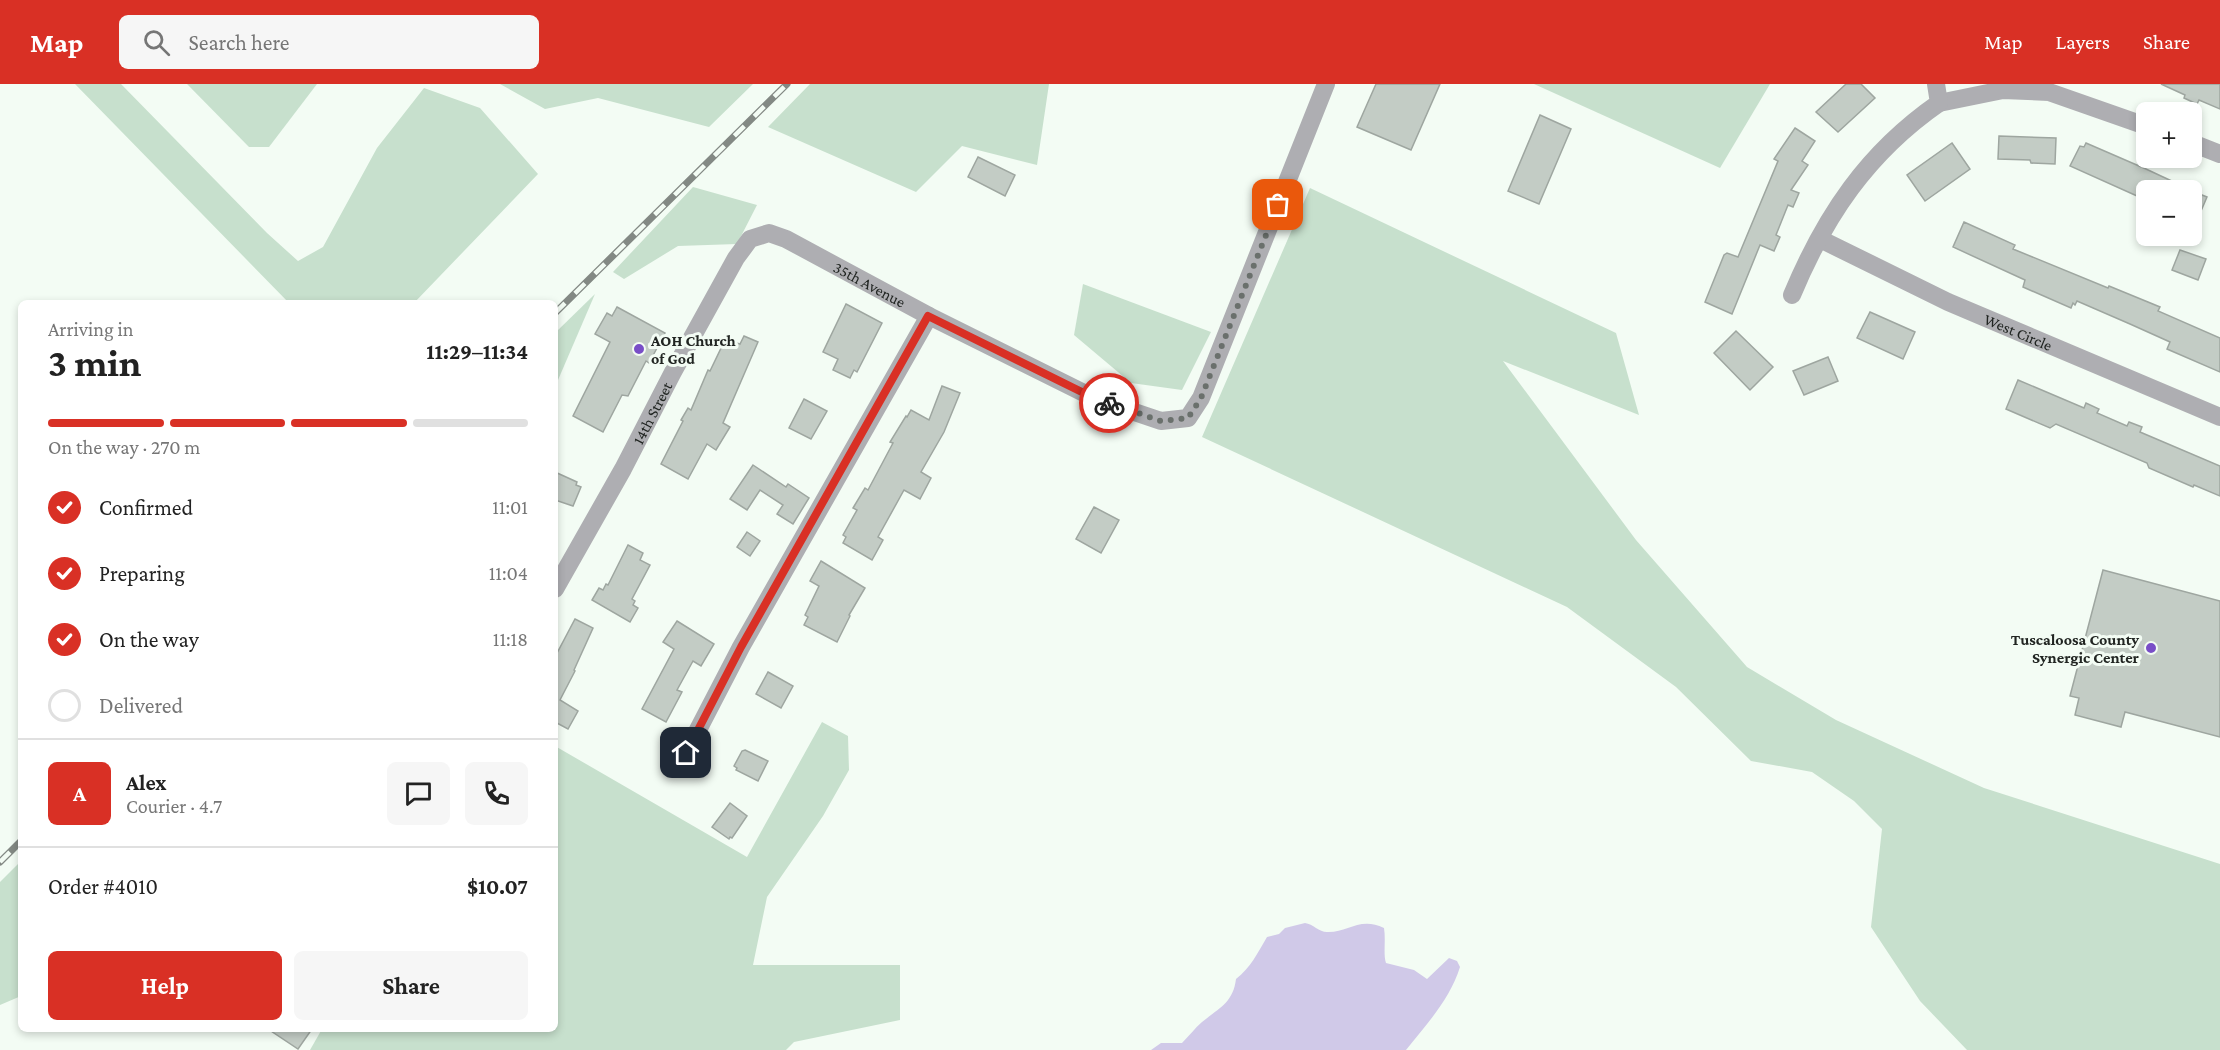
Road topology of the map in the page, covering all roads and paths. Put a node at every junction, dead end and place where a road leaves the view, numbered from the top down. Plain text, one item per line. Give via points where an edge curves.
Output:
1 (1326, 84) edge
2 (1936, 84) edge
3 (1939, 103) junction
4 (2136, 122) edge
5 (2202, 147) edge
6 (2220, 154) edge
7 (750, 239) joint
8 (1820, 239) junction
9 (1792, 296) dead end
10 (928, 316) junction
11 (2220, 417) edge
12 (558, 584) edge
13 (686, 753) dead end

1 - 10 street, 35th Avenue via 1201,398 1188,418 1161,421 1096,399
2 - 3 street
3 - 4 street via 2003,90 2049,92
3 - 8 street via 1892,139 1867,166
5 - 6 street
7 - 10 street, 35th Avenue via 769,233 786,238
7 - 12 street, 14th Street via 725,276
8 - 9 street
8 - 11 street, West Circle via 1948,302
10 - 13 street via 741,647

